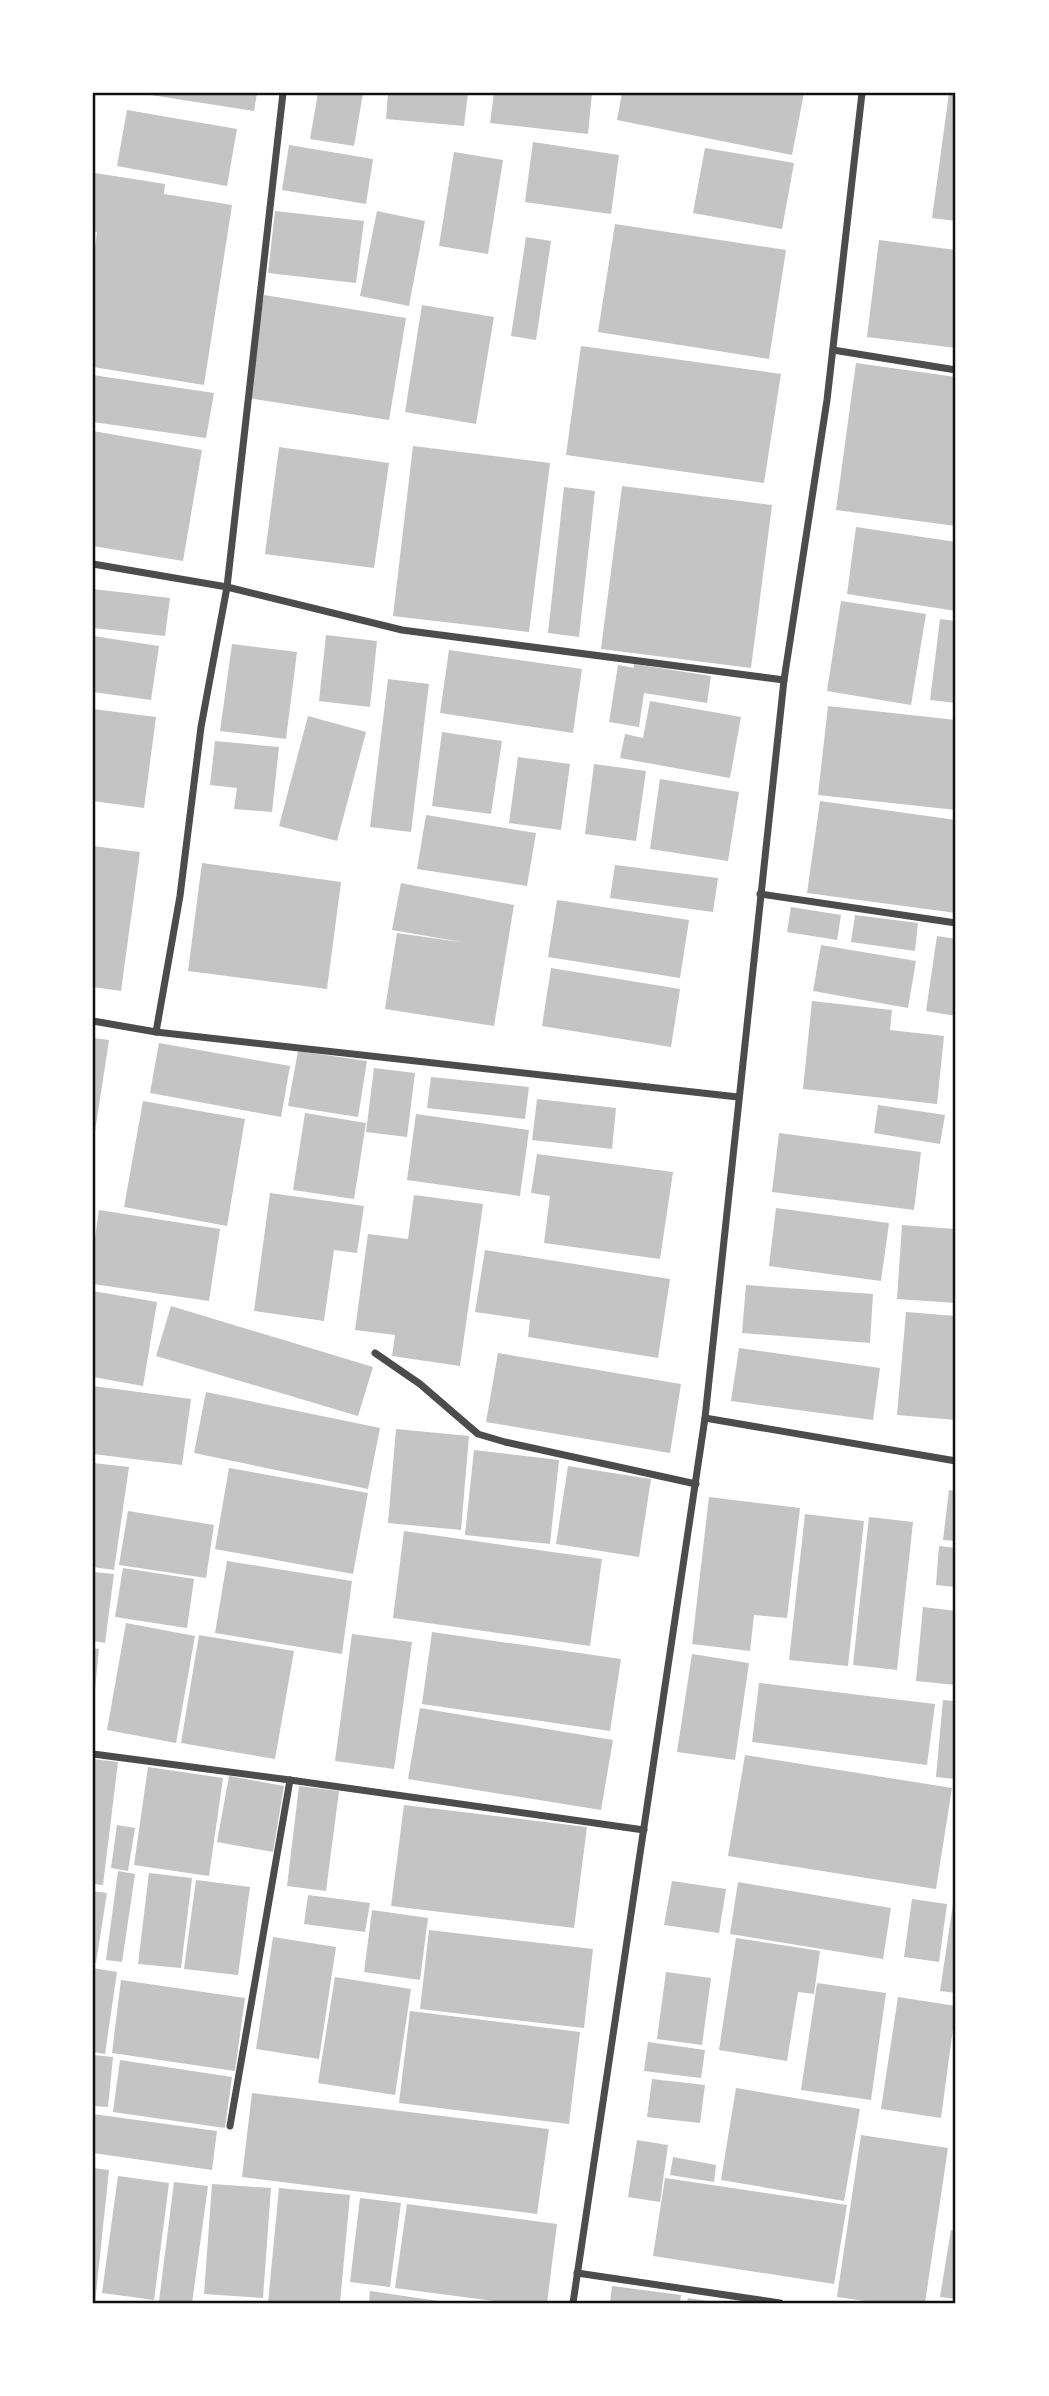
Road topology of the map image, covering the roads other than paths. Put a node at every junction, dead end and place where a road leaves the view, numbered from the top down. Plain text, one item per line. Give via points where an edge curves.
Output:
1 (283, 93) edge
2 (862, 93) edge
3 (833, 350) junction
4 (956, 370) edge
5 (93, 564) edge
6 (227, 587) junction
7 (784, 680) junction
8 (760, 894) junction
9 (956, 923) edge
10 (93, 1021) edge
11 (156, 1032) junction
12 (738, 1097) junction
13 (375, 1353) dead end
14 (705, 1418) junction
15 (956, 1461) edge
16 (696, 1484) junction
17 (93, 1754) edge
18 (290, 1780) junction
19 (644, 1830) junction
20 (230, 2126) dead end
21 (577, 2273) junction
22 (573, 2303) edge
23 (780, 2303) edge

1 - 6 street
2 - 3 street
3 - 4 street
3 - 7 street
5 - 6 street
6 - 7 street via 402,630
6 - 11 street via 201,727 180,896
7 - 8 street
8 - 9 street
8 - 12 street
10 - 11 street
11 - 12 street
12 - 14 street
13 - 16 street via 478,1434
14 - 15 street
14 - 16 street
16 - 19 street
17 - 18 street
18 - 19 street
18 - 20 street
19 - 21 street
21 - 22 street
21 - 23 street

